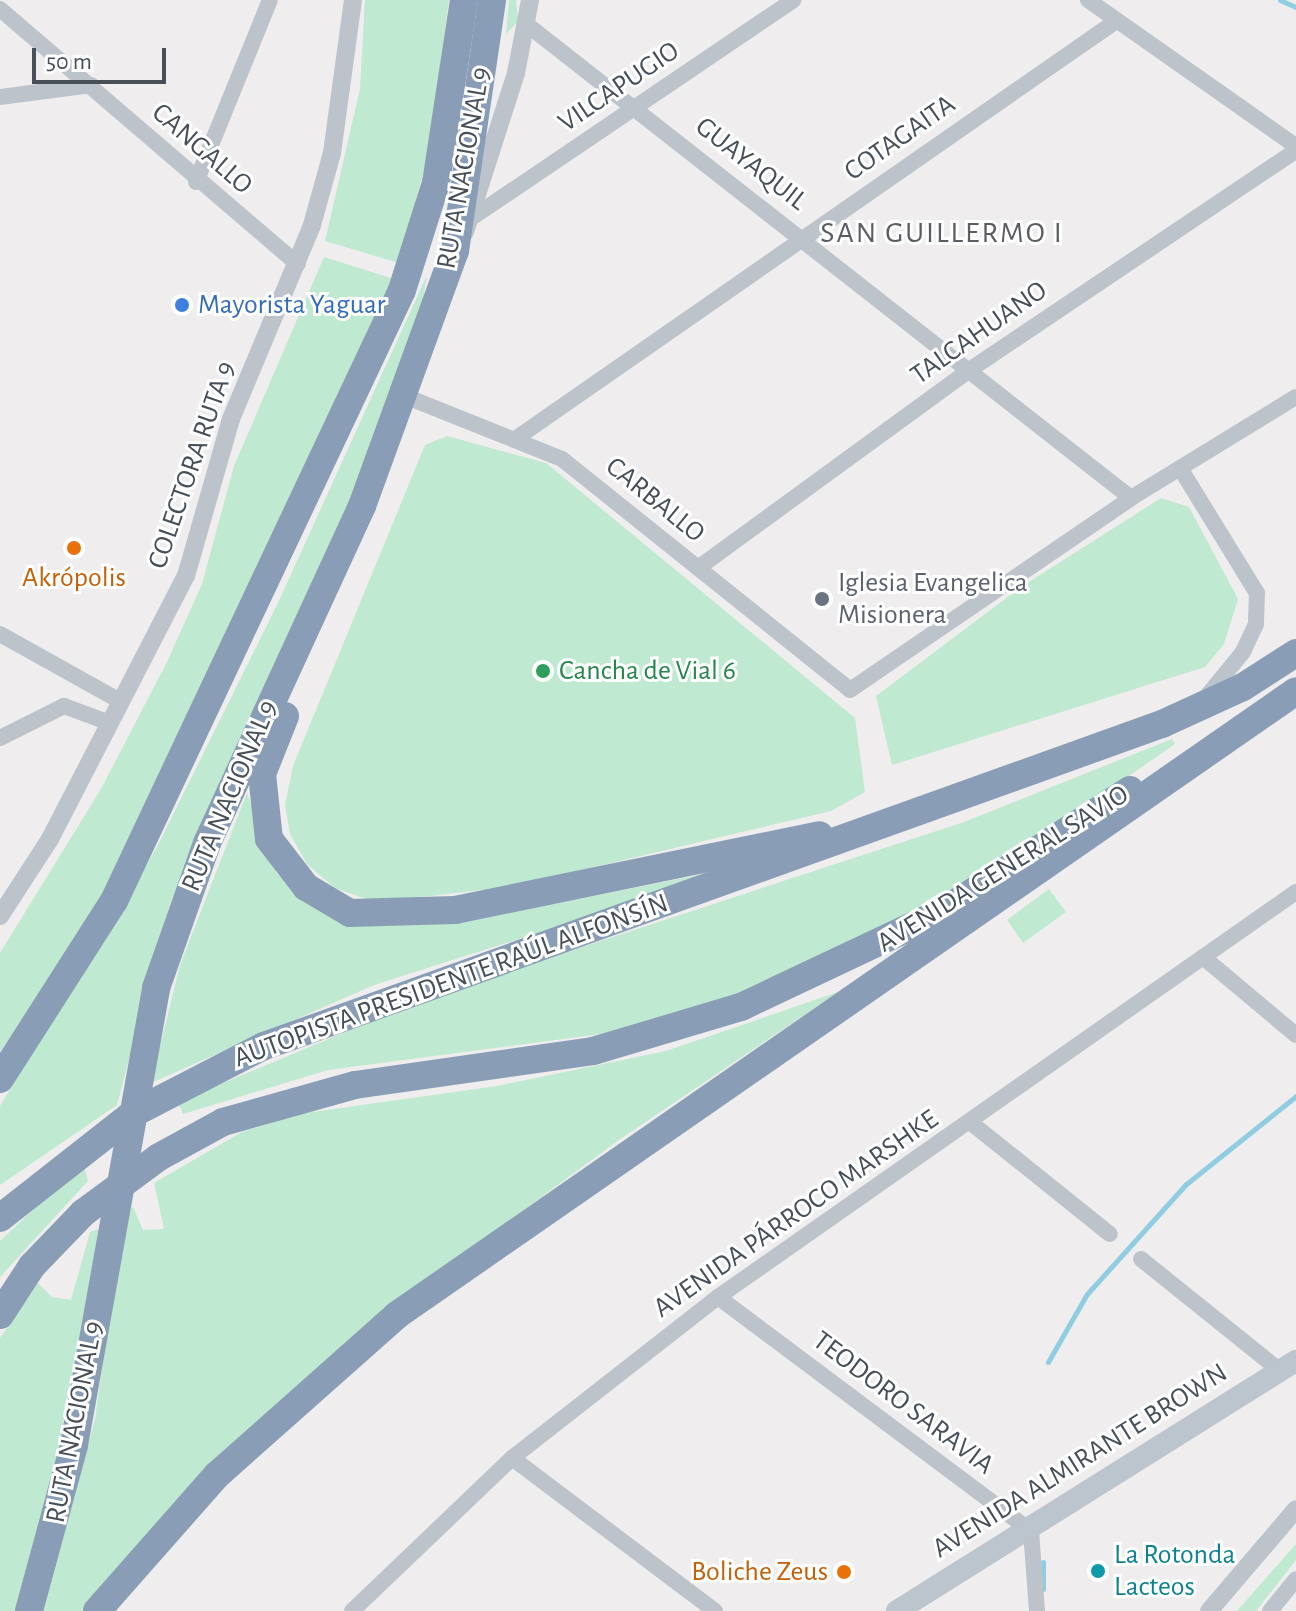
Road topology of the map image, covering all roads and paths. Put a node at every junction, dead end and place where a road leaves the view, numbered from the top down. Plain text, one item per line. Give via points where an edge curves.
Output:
1 (270, 0) edge
2 (353, 0) edge
3 (464, 0) edge
4 (492, 0) edge
5 (530, 0) edge
6 (793, 0) edge
7 (1088, 0) edge
8 (0, 9) edge
9 (1116, 21) junction
10 (525, 23) junction
11 (91, 85) junction
12 (0, 97) edge
13 (636, 108) junction
14 (1296, 148) edge
15 (196, 182) junction
16 (473, 217) junction
17 (802, 237) junction
18 (455, 251) junction
19 (298, 264) junction
20 (968, 371) junction
21 (402, 395) junction
22 (1296, 397) edge
23 (518, 437) junction
24 (1180, 468) junction
25 (1131, 498) junction
26 (362, 506) junction
27 (698, 568) junction
28 (0, 634) edge
29 (1296, 653) edge
30 (1296, 691) edge
31 (120, 701) junction
32 (1193, 710) junction
33 (110, 723) junction
34 (0, 738) edge
35 (890, 823) junction
36 (1296, 892) edge
37 (0, 916) edge
38 (1203, 957) junction
39 (1296, 1035) edge
40 (0, 1079) edge
41 (970, 1122) junction
42 (0, 1218) edge
43 (1110, 1234) dead end
44 (1141, 1259) dead end
45 (718, 1297) junction
46 (0, 1315) edge
47 (1288, 1365) edge
48 (512, 1458) junction
49 (1296, 1509) edge
50 (1031, 1531) junction
51 (1296, 1579) edge
52 (29, 1611) edge
53 (97, 1611) edge
54 (352, 1611) edge
55 (715, 1611) edge
56 (897, 1611) edge
57 (1037, 1611) edge
58 (1209, 1611) edge
59 (1270, 1611) edge

1 - 15 street
2 - 19 street, COLECTORA RUTA 9 via 332,153
3 - 40 highway, RUTA NACIONAL 9 via 436,183 402,290 114,901
4 - 18 highway, RUTA NACIONAL 9
5 - 10 street
6 - 13 street, VILCAPUGIO
7 - 9 street
8 - 11 street, CANGALLO
9 - 14 street
9 - 17 street, COTAGAITA
10 - 13 street, GUAYAQUIL
10 - 16 street
11 - 12 street
11 - 15 street, CANGALLO
13 - 16 street, VILCAPUGIO
13 - 17 street, GUAYAQUIL
14 - 20 street, TALCAHUANO
15 - 19 street, CANGALLO
16 - 18 street
17 - 20 street, GUAYAQUIL
17 - 23 street, COTAGAITA
18 - 21 highway, RUTA NACIONAL 9
19 - 31 street, COLECTORA RUTA 9 via 231,419 186,576
20 - 25 street, GUAYAQUIL
20 - 27 street, TALCAHUANO
21 - 23 street, CARBALLO
21 - 26 highway, RUTA NACIONAL 9
22 - 24 street
23 - 27 street, CARBALLO via 572,466
24 - 25 street
24 - 32 street via 1253,582 1256,624 1237,662
25 - 27 street, CARBALLO via 850,690
26 - 35 highway via 341,588 262,774 269,839 291,873 323,901 366,916 423,914
26 - 52 highway, RUTA NACIONAL 9 via 207,843 156,988 74,1445
28 - 31 street
29 - 32 highway, AVENIDA GENERAL SAVIO
30 - 46 highway, AVENIDA GENERAL SAVIO via 942,912 784,991 593,1051 279,1103 186,1141 83,1213 32,1266
30 - 53 highway via 397,1315 217,1475
31 - 33 street, COLECTORA RUTA 9
32 - 35 highway, AVENIDA GENERAL SAVIO
33 - 34 street via 64,706
33 - 37 street, COLECTORA RUTA 9
35 - 42 highway, AUTOPISTA PRESIDENTE RAÚL ALFONSÍN via 303,1031 189,1082 84,1148
36 - 38 street, AVENIDA PÁRROCO MARSHKE
38 - 39 street
38 - 41 street, AVENIDA PÁRROCO MARSHKE
41 - 43 street
41 - 45 street, AVENIDA PÁRROCO MARSHKE
44 - 47 street
45 - 48 street, AVENIDA PÁRROCO MARSHKE
45 - 50 street, TEODORO SARAVIA
47 - 50 main road, AVENIDA ALMIRANTE BROWN
48 - 54 street, AVENIDA PÁRROCO MARSHKE
48 - 55 street
49 - 58 street
50 - 56 main road, AVENIDA ALMIRANTE BROWN
50 - 57 street
51 - 59 street

